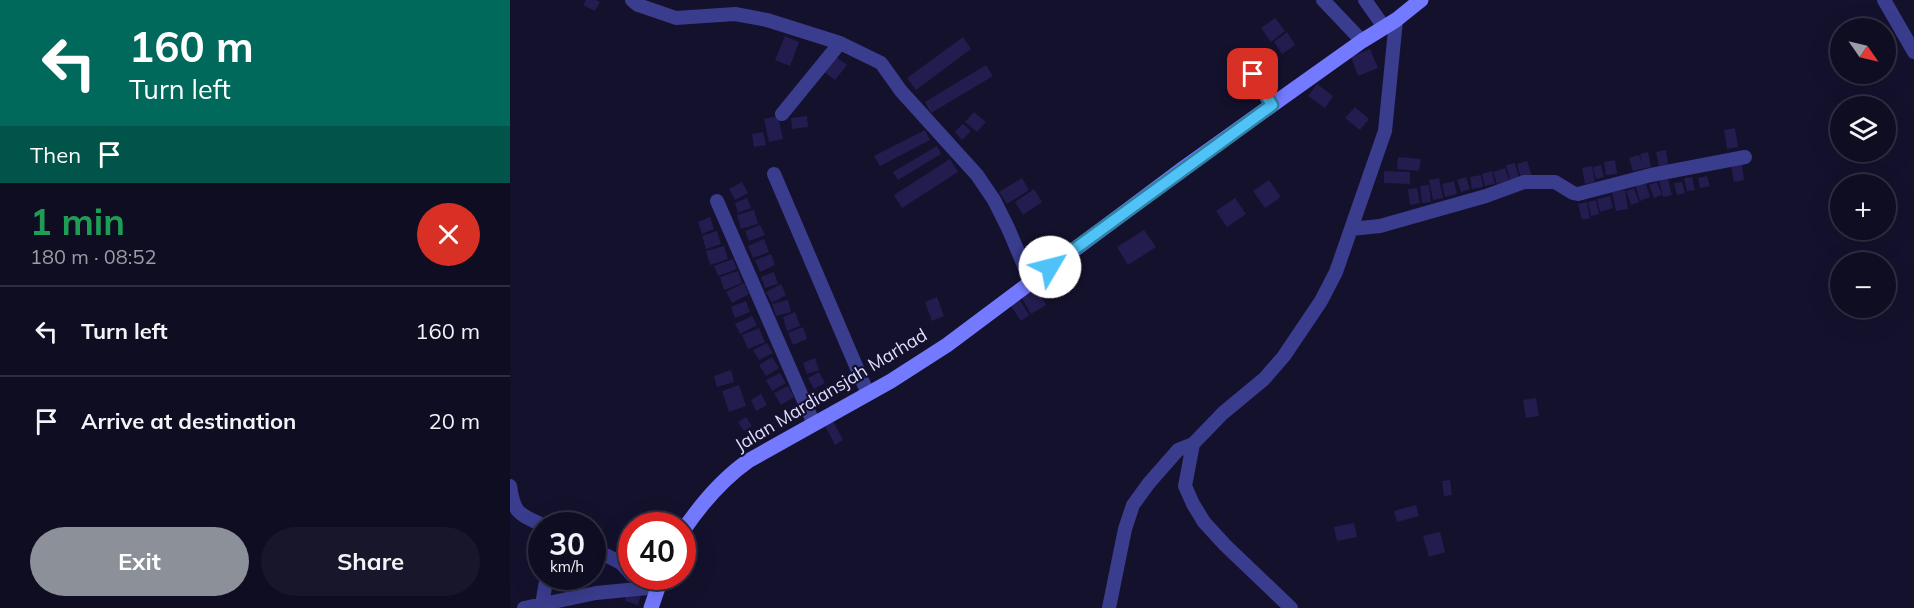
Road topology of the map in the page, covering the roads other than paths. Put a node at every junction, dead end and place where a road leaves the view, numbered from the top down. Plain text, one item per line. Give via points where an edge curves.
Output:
1 (632, 0) edge
2 (1323, 0) edge
3 (1365, 0) edge
4 (1421, 0) edge
5 (1884, 0) edge
6 (1390, 24) junction
7 (1362, 41) junction
8 (840, 43) junction
9 (1914, 52) edge
10 (1243, 58) dead end
11 (1272, 105) junction
12 (782, 114) dead end
13 (1745, 157) dead end
14 (774, 174) dead end
15 (717, 201) dead end
16 (1351, 229) junction
17 (1031, 282) junction
18 (868, 394) junction
19 (814, 424) junction
20 (1192, 444) junction
21 (510, 486) edge
22 (696, 514) edge
23 (528, 517) edge
24 (618, 585) edge
25 (545, 590) edge
26 (657, 590) edge
27 (543, 604) junction
28 (524, 608) edge
29 (651, 608) edge
30 (1109, 608) edge
31 (1291, 608) edge

1 - 8 street via 676,18 735,14
2 - 7 street
3 - 6 street
4 - 6 street, Jalan Mardiansjah Marhad
5 - 9 street
6 - 7 street, Jalan Mardiansjah Marhad
6 - 16 street via 1384,131
7 - 11 street, Jalan Mardiansjah Marhad
8 - 12 street
8 - 17 street via 881,63 901,92 977,175 994,200
10 - 11 street
11 - 17 street, Jalan Mardiansjah Marhad
13 - 16 street via 1578,194 1556,182 1524,182 1389,223
14 - 18 street
15 - 19 street
16 - 20 street via 1321,301 1284,356
17 - 18 street, Jalan Mardiansjah Marhad via 947,345
18 - 19 street, Jalan Mardiansjah Marhad
19 - 22 street, Jalan Mardiansjah Marhad via 732,473
20 - 30 street via 1178,450 1133,505
20 - 31 street via 1185,486 1198,513 1225,545
21 - 23 street via 514,506
24 - 27 street
25 - 27 street
26 - 29 street
27 - 28 street

